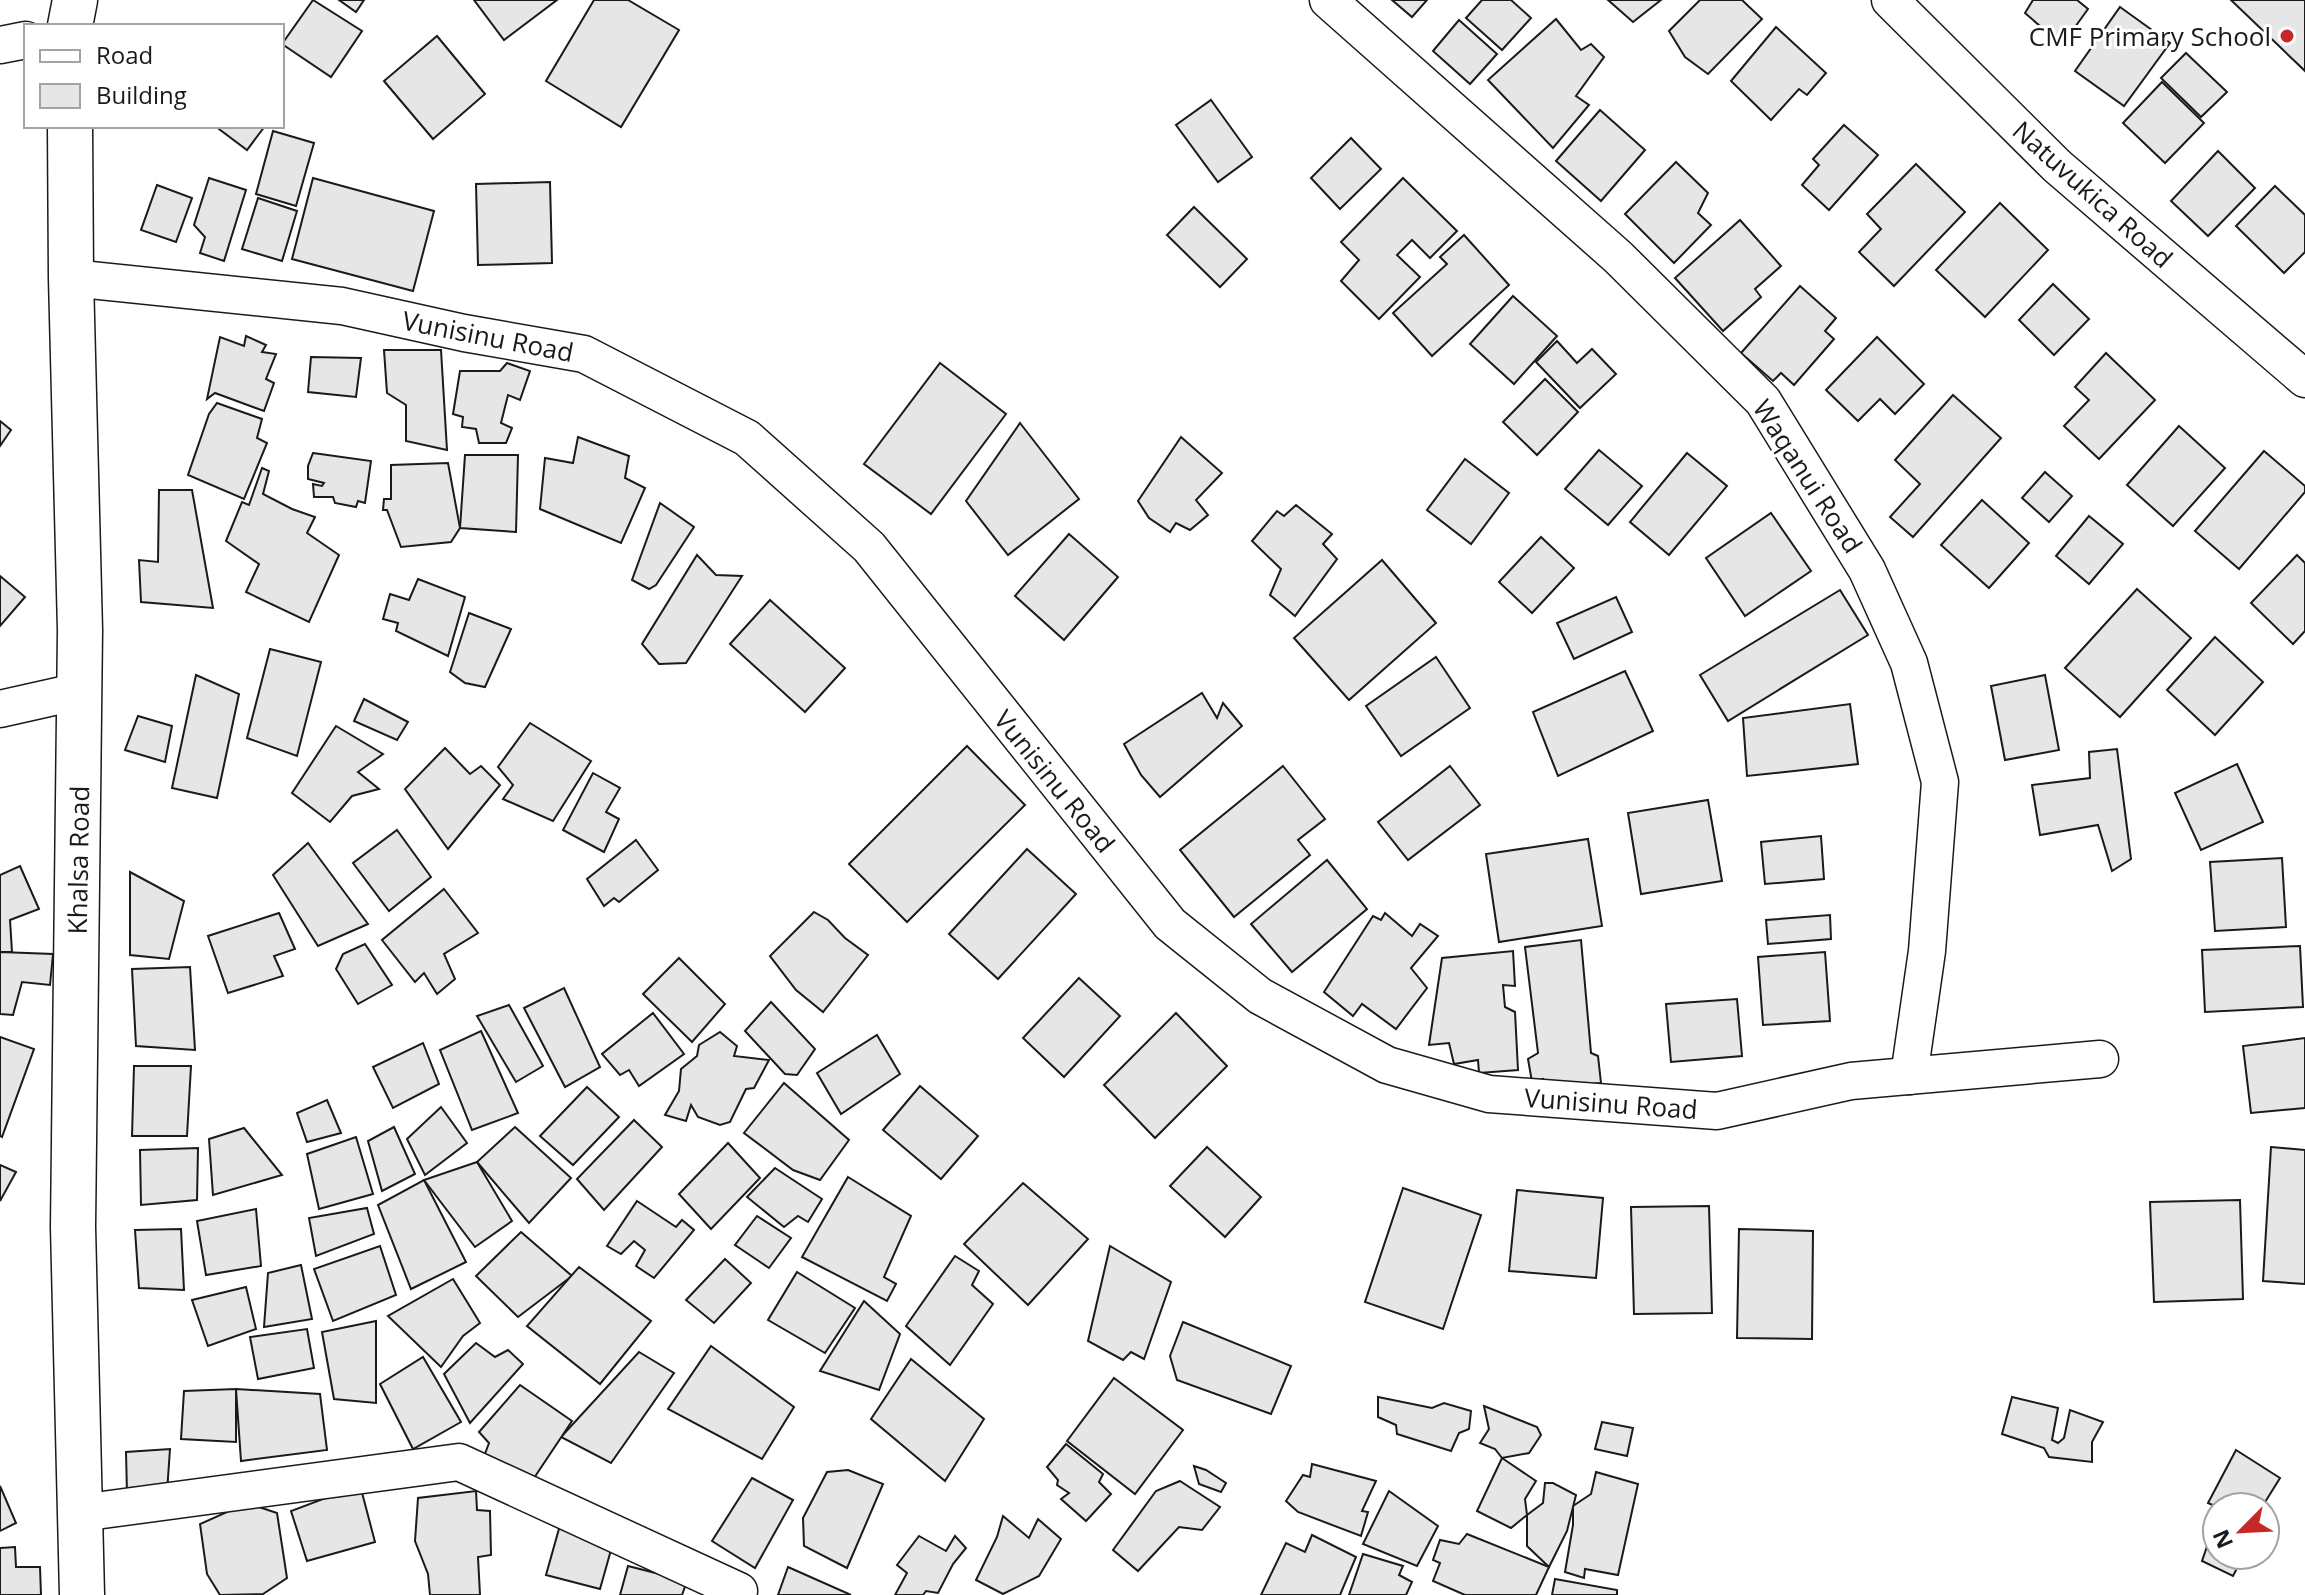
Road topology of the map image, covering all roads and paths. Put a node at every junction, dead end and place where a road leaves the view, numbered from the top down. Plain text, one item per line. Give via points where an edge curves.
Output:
1 (75, 0) edge
2 (1328, 0) edge
3 (1890, 0) edge
4 (70, 24) edge
5 (24, 40) edge
6 (0, 45) edge
7 (70, 128) edge
8 (71, 278) junction
9 (2305, 379) edge
10 (80, 691) junction
11 (0, 709) edge
12 (2100, 1059) dead end
13 (1909, 1076) junction
14 (80, 1513) junction
15 (739, 1591) dead end
16 (82, 1595) edge

1 - 4 main road
2 - 13 street, Waqanui Road via 1618,257 1763,401 1867,570 1909,663 1940,782 1927,951
3 - 9 street, Natuvukica Road via 2057,166
5 - 6 street
7 - 8 main road, Khalsa Road
8 - 10 main road, Khalsa Road
8 - 13 street, Vunisinu Road via 342,306 584,354 747,438 869,547 1170,924 1260,996 1387,1065 1489,1094 1717,1111 1851,1081
10 - 11 street
10 - 14 main road, Khalsa Road via 73,1227
12 - 13 street, Vunisinu Road
14 - 15 street via 459,1462
14 - 16 main road, Khalsa Road

